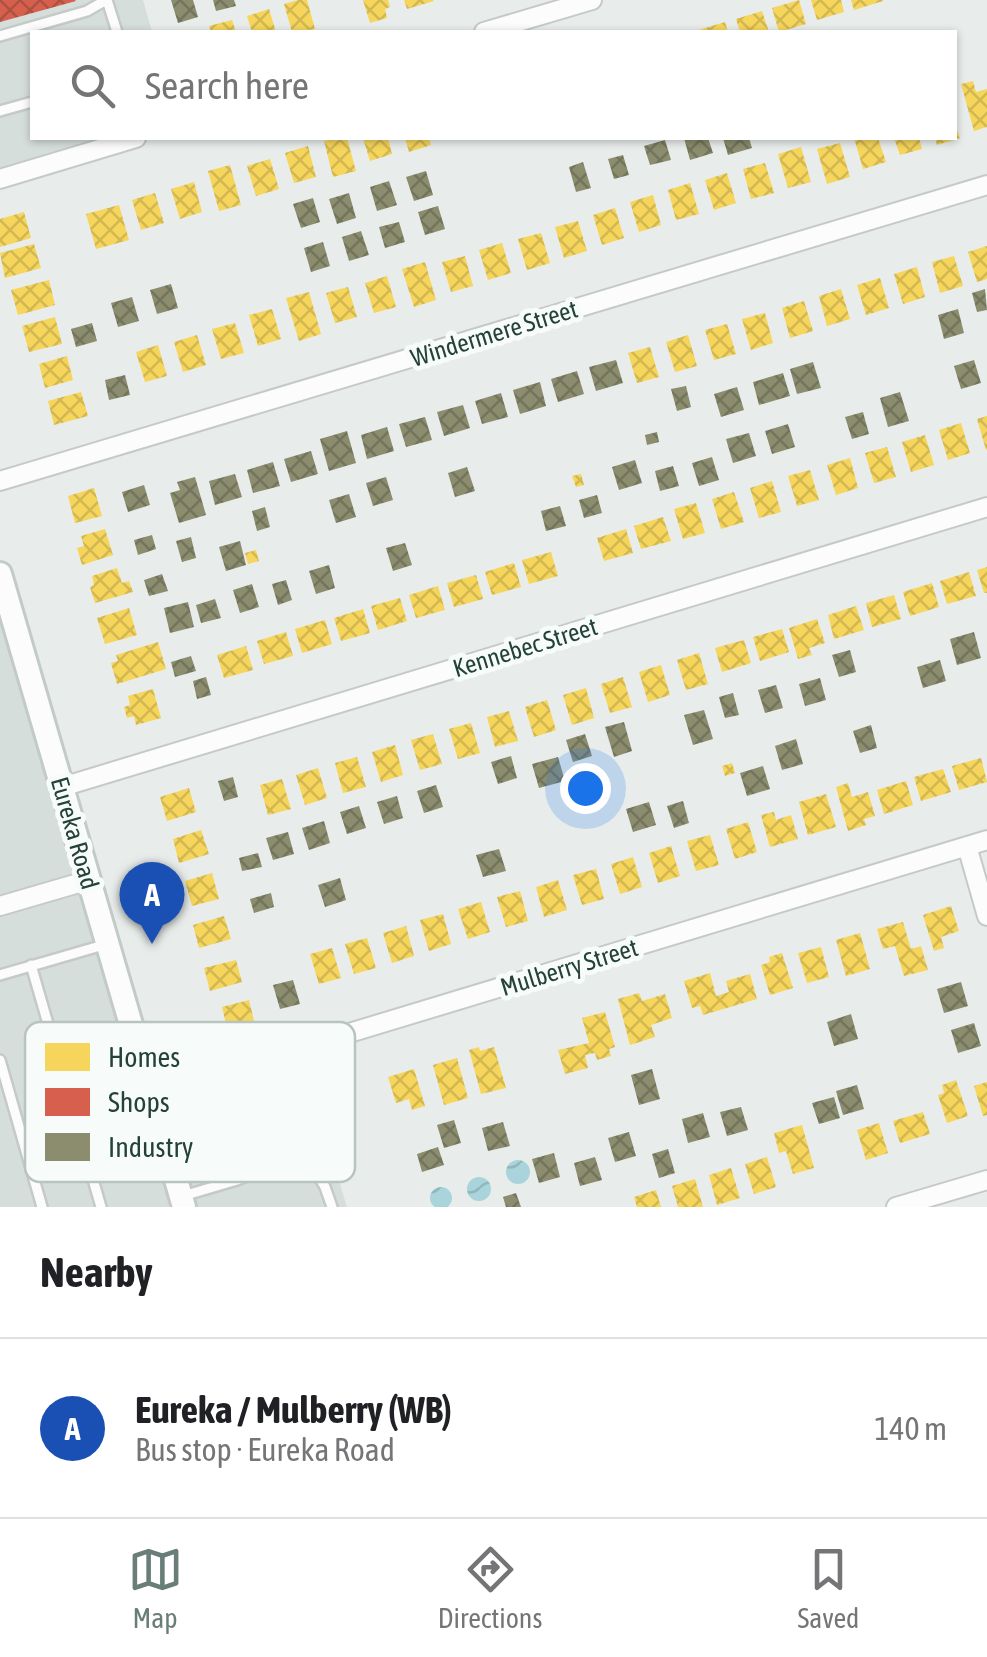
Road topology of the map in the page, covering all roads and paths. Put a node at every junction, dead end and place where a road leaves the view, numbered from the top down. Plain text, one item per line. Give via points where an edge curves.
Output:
1 (107, 0) edge
2 (592, 0) edge
3 (116, 30) edge
4 (491, 30) edge
5 (0, 36) edge
6 (30, 103) edge
7 (0, 111) edge
8 (129, 140) edge
9 (0, 179) edge
10 (987, 184) edge
11 (0, 481) edge
12 (987, 506) edge
13 (0, 574) edge
14 (62, 787) junction
15 (987, 840) edge
16 (967, 846) junction
17 (89, 880) junction
18 (0, 906) edge
19 (987, 916) edge
20 (108, 944) junction
21 (31, 966) junction
22 (0, 974) edge
23 (47, 1022) edge
24 (131, 1022) edge
25 (355, 1031) edge
26 (0, 1060) edge
27 (25, 1148) edge
28 (987, 1180) edge
29 (35, 1182) edge
30 (94, 1182) edge
31 (231, 1182) edge
32 (323, 1182) edge
33 (182, 1202) edge
34 (42, 1207) edge
35 (101, 1207) edge
36 (332, 1207) edge
37 (896, 1207) edge

1 - 3 lane
1 - 5 lane
2 - 4 street
6 - 7 lane
8 - 9 street
10 - 11 street, Windermere Street
12 - 14 street, Kennebec Street
13 - 14 main road, Eureka Road
14 - 17 main road, Eureka Road
15 - 16 street, Mulberry Street
16 - 19 street
16 - 25 street, Mulberry Street
17 - 18 street
17 - 20 main road, Eureka Road
20 - 21 lane
20 - 24 main road, Eureka Road
21 - 22 lane
21 - 23 lane
26 - 27 lane
28 - 37 street
29 - 34 lane
30 - 35 lane
31 - 33 lane
32 - 36 lane

